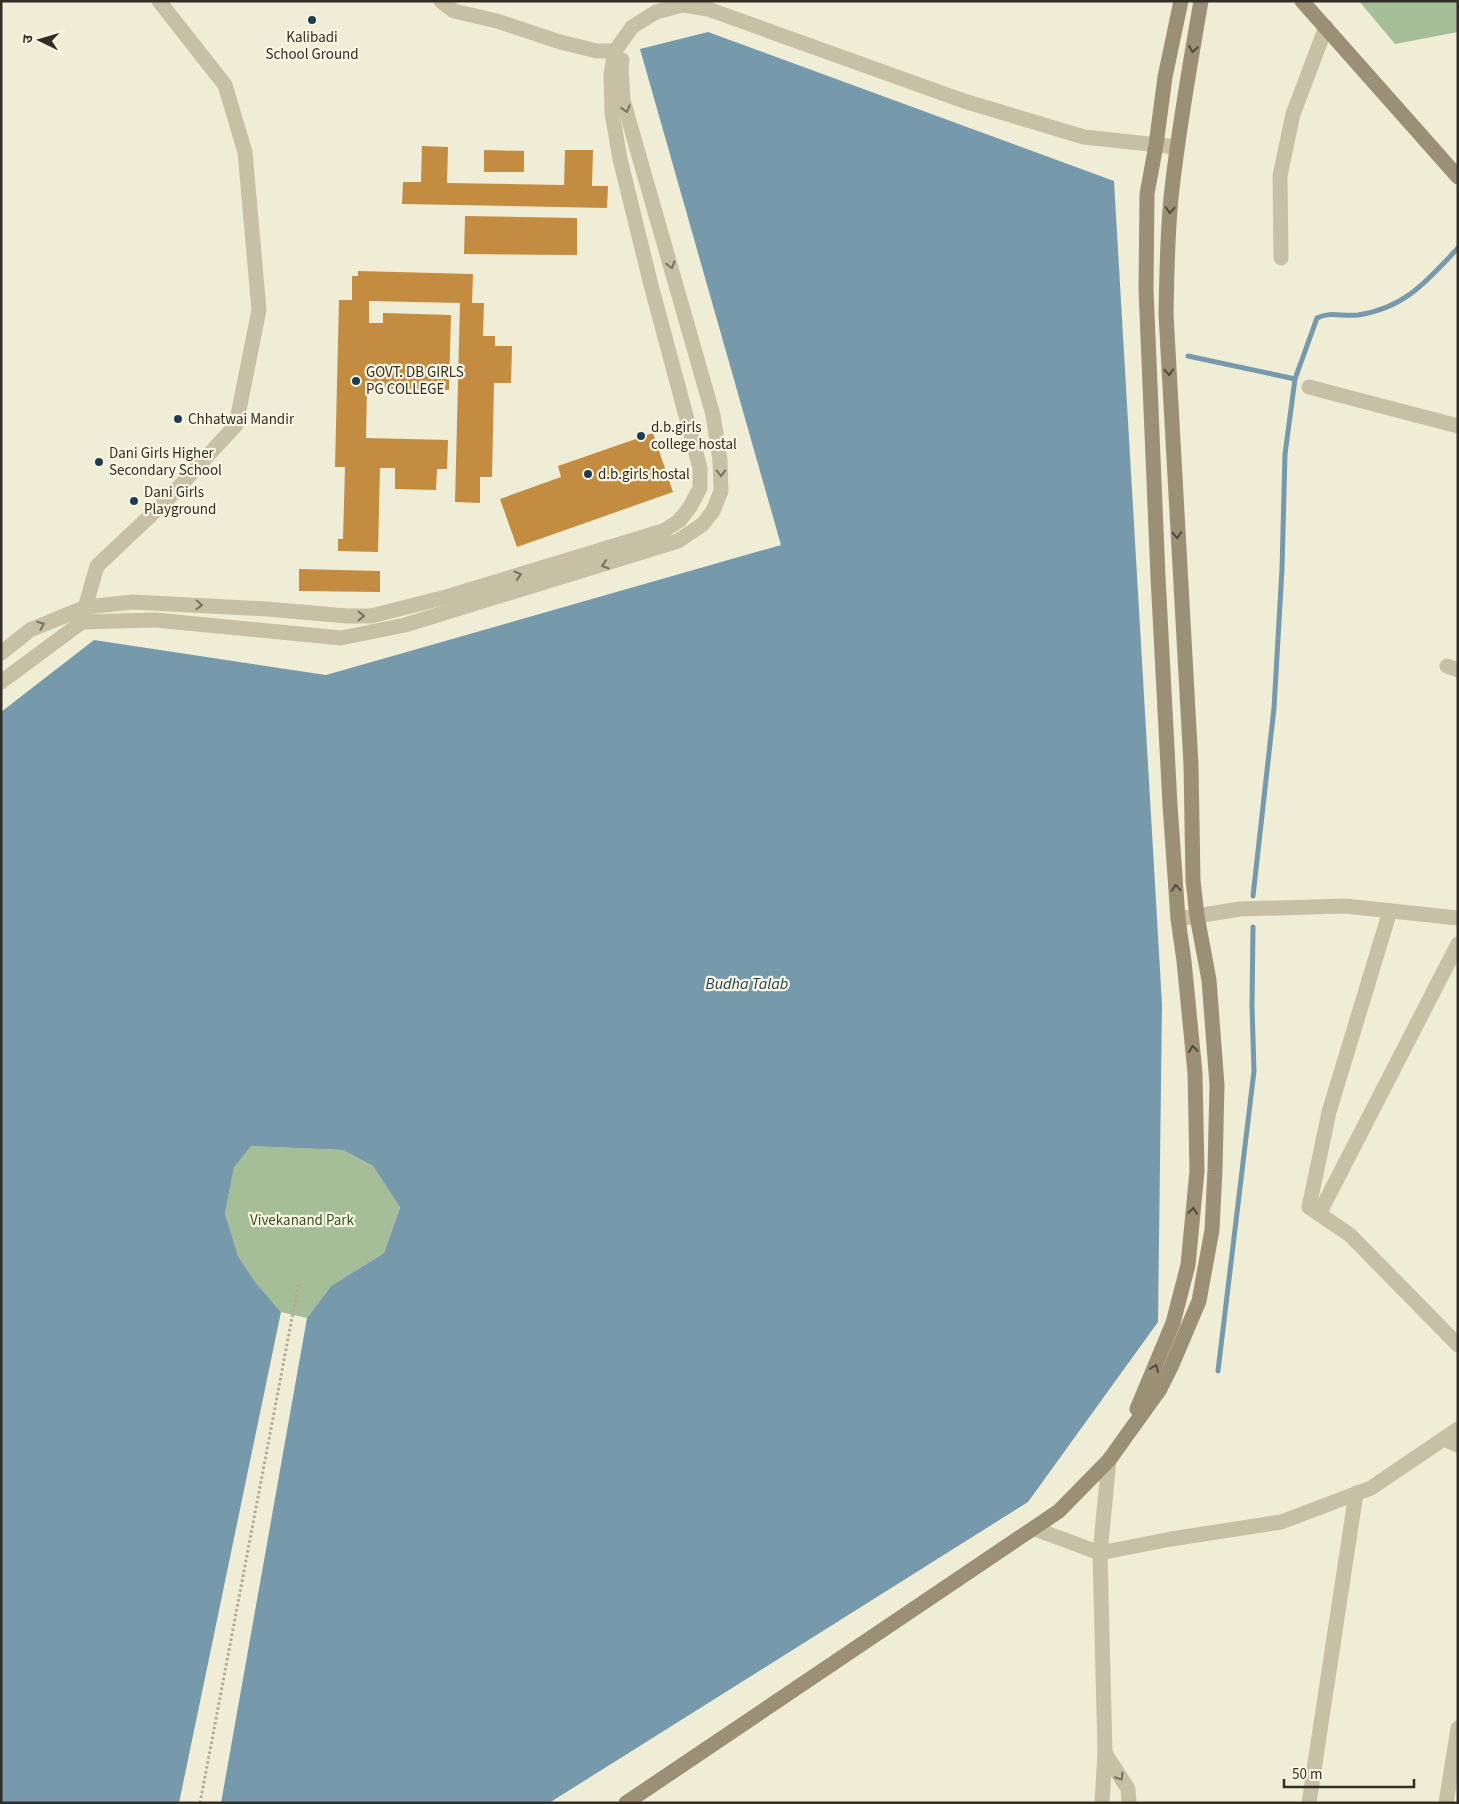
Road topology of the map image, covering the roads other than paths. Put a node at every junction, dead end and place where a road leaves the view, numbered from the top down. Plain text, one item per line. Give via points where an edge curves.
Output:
1 (159, 1) edge
2 (441, 1) edge
3 (1180, 1) edge
4 (1201, 1) edge
5 (1302, 1) edge
6 (632, 27) junction
7 (1326, 27) junction
8 (615, 51) junction
9 (1156, 145) junction
10 (1177, 147) junction
11 (1458, 177) edge
12 (1280, 258) dead end
13 (1309, 387) dead end
14 (1458, 426) edge
15 (84, 614) junction
16 (1, 653) edge
17 (1, 682) edge
18 (1390, 911) junction
19 (1197, 916) junction
20 (1458, 918) edge
21 (1178, 919) junction
22 (1458, 944) edge
23 (1319, 1214) junction
24 (1458, 1346) edge
25 (1458, 1429) edge
26 (1444, 1439) junction
27 (1119, 1444) junction
28 (1458, 1445) edge
29 (1108, 1460) junction
30 (1356, 1493) junction
31 (1035, 1528) junction
32 (1100, 1553) junction
33 (1458, 1728) edge
34 (1105, 1753) junction
35 (626, 1803) edge
36 (1102, 1803) edge
37 (1129, 1803) edge
38 (1309, 1803) edge
39 (1446, 1803) edge

1 - 15 street via 225,86 245,152 259,310 236,425 167,500 97,566
2 - 8 street via 454,11 560,42 597,52
3 - 9 street
4 -> 10 street
5 - 7 street
6 - 8 street
6 - 9 street via 656,12 684,5 708,9 964,101 1084,137
6 -> 15 street via 621,67 623,100 713,414 720,460 721,491 713,511 703,524 678,541 608,564 405,625 342,638
7 - 11 street
7 - 12 street via 1292,114 1280,176
15 -> 8 street via 133,602 371,616 446,597 663,531 679,521 700,488 700,468 620,159 612,113 611,74
9 - 10 street
21 -> 9 street via 1146,298 1147,194
10 -> 19 street via 1168,235 1166,314
13 - 14 street
16 -> 15 street via 30,630
15 - 17 street
18 - 19 street via 1345,906 1240,909
18 - 20 street
18 - 23 street via 1329,1112 1309,1207
19 - 21 street
19 - 27 street via 1209,980 1216,1085 1212,1230 1199,1301 1171,1367 1160,1389
27 -> 21 street via 1143,1397 1173,1323 1188,1265 1197,1172 1195,1072
22 - 23 street
23 - 24 street via 1350,1235
25 - 26 street
26 - 28 street
26 - 30 street via 1371,1488
27 - 29 street
29 - 31 street via 1060,1511
29 - 32 street
30 - 32 street via 1281,1522
30 - 38 street
31 - 32 street
31 - 35 street
32 - 34 street
33 - 39 street
34 - 36 street
34 -> 37 street via 1128,1789

